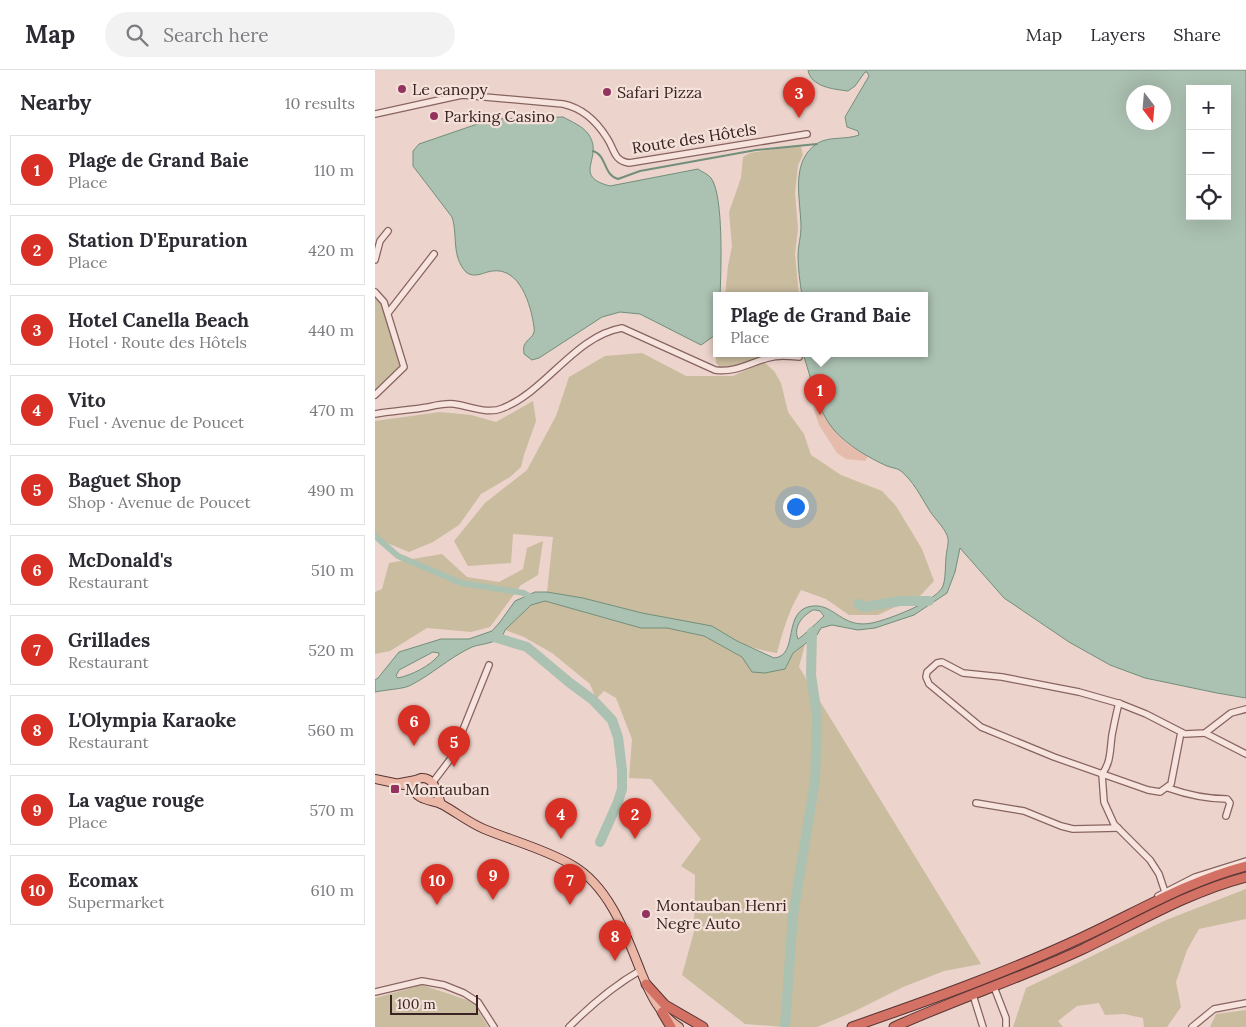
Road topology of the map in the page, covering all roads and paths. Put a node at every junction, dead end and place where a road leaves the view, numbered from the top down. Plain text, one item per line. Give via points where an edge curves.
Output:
1 (375, 114) edge
2 (807, 134) dead end
3 (388, 231) dead end
4 (434, 254) dead end
5 (375, 260) edge
6 (375, 292) edge
7 (388, 313) junction
8 (770, 357) edge
9 (375, 396) edge
10 (375, 414) edge
11 (489, 665) dead end
12 (1119, 703) junction
13 (1246, 709) edge
14 (1181, 732) junction
15 (1205, 733) junction
16 (1246, 754) edge
17 (1102, 774) junction
18 (375, 779) edge
19 (431, 782) junction
20 (415, 784) junction
21 (1168, 788) junction
22 (424, 798) junction
23 (976, 803) dead end
24 (441, 804) junction
25 (1227, 816) dead end
26 (1118, 828) junction
27 (1246, 861) edge
28 (1246, 866) edge
29 (1246, 878) edge
30 (1165, 892) junction
31 (641, 970) junction
32 (991, 976) junction
33 (646, 984) junction
34 (994, 987) junction
35 (375, 992) edge
36 (973, 995) junction
37 (1246, 1003) edge
38 (915, 1005) junction
39 (673, 1010) junction
40 (662, 1012) junction
41 (495, 1027) edge
42 (569, 1027) edge
43 (671, 1027) edge
44 (681, 1027) edge
45 (703, 1027) edge
46 (852, 1027) edge
47 (870, 1027) edge
48 (895, 1027) edge
49 (983, 1027) edge
50 (1006, 1027) edge
51 (1192, 1027) edge

1 - 2 street, Route des Hôtels via 461,95 563,104 593,120 617,158 629,163
3 - 5 street via 380,241
4 - 7 street
6 - 7 street via 383,300
7 - 9 street via 404,367
8 - 10 street via 725,372 623,328 615,329 591,341 518,401 502,409 491,411 437,404
11 - 19 street via 453,757
12 - 14 street
12 - 17 street via 1110,757
12 - 17 street via 1043,684 963,673 942,662 927,672 929,684 981,727
13 - 15 street via 1231,713
14 - 15 street
14 - 21 street
15 - 16 street
17 - 21 street via 1148,790 1160,792
17 - 26 street via 1104,802
18 - 20 main road
19 - 20 main road via 421,778
19 - 22 main road via 431,795
19 - 24 main road
20 - 22 main road via 417,795
21 - 25 street via 1188,796 1227,799 1230,803
22 - 24 main road
23 - 26 street via 1024,811 1073,829
24 - 31 main road via 482,828 573,865 605,896
26 - 30 street via 1150,860
27 - 30 street via 1195,877
28 - 32 highway via 1205,879
29 - 34 highway via 1232,880 1172,903 1083,949
30 - 32 street
31 - 33 main road
31 - 42 street via 597,1000
32 - 38 highway
33 - 39 highway
33 - 40 main road
34 - 36 highway
34 - 50 street via 1006,1018
35 - 41 street via 422,981 444,986 478,1002
36 - 48 highway
36 - 49 street
37 - 51 street via 1214,1008
38 - 46 highway
38 - 47 highway
39 - 44 main road
39 - 45 highway
40 - 43 highway
40 - 44 main road

